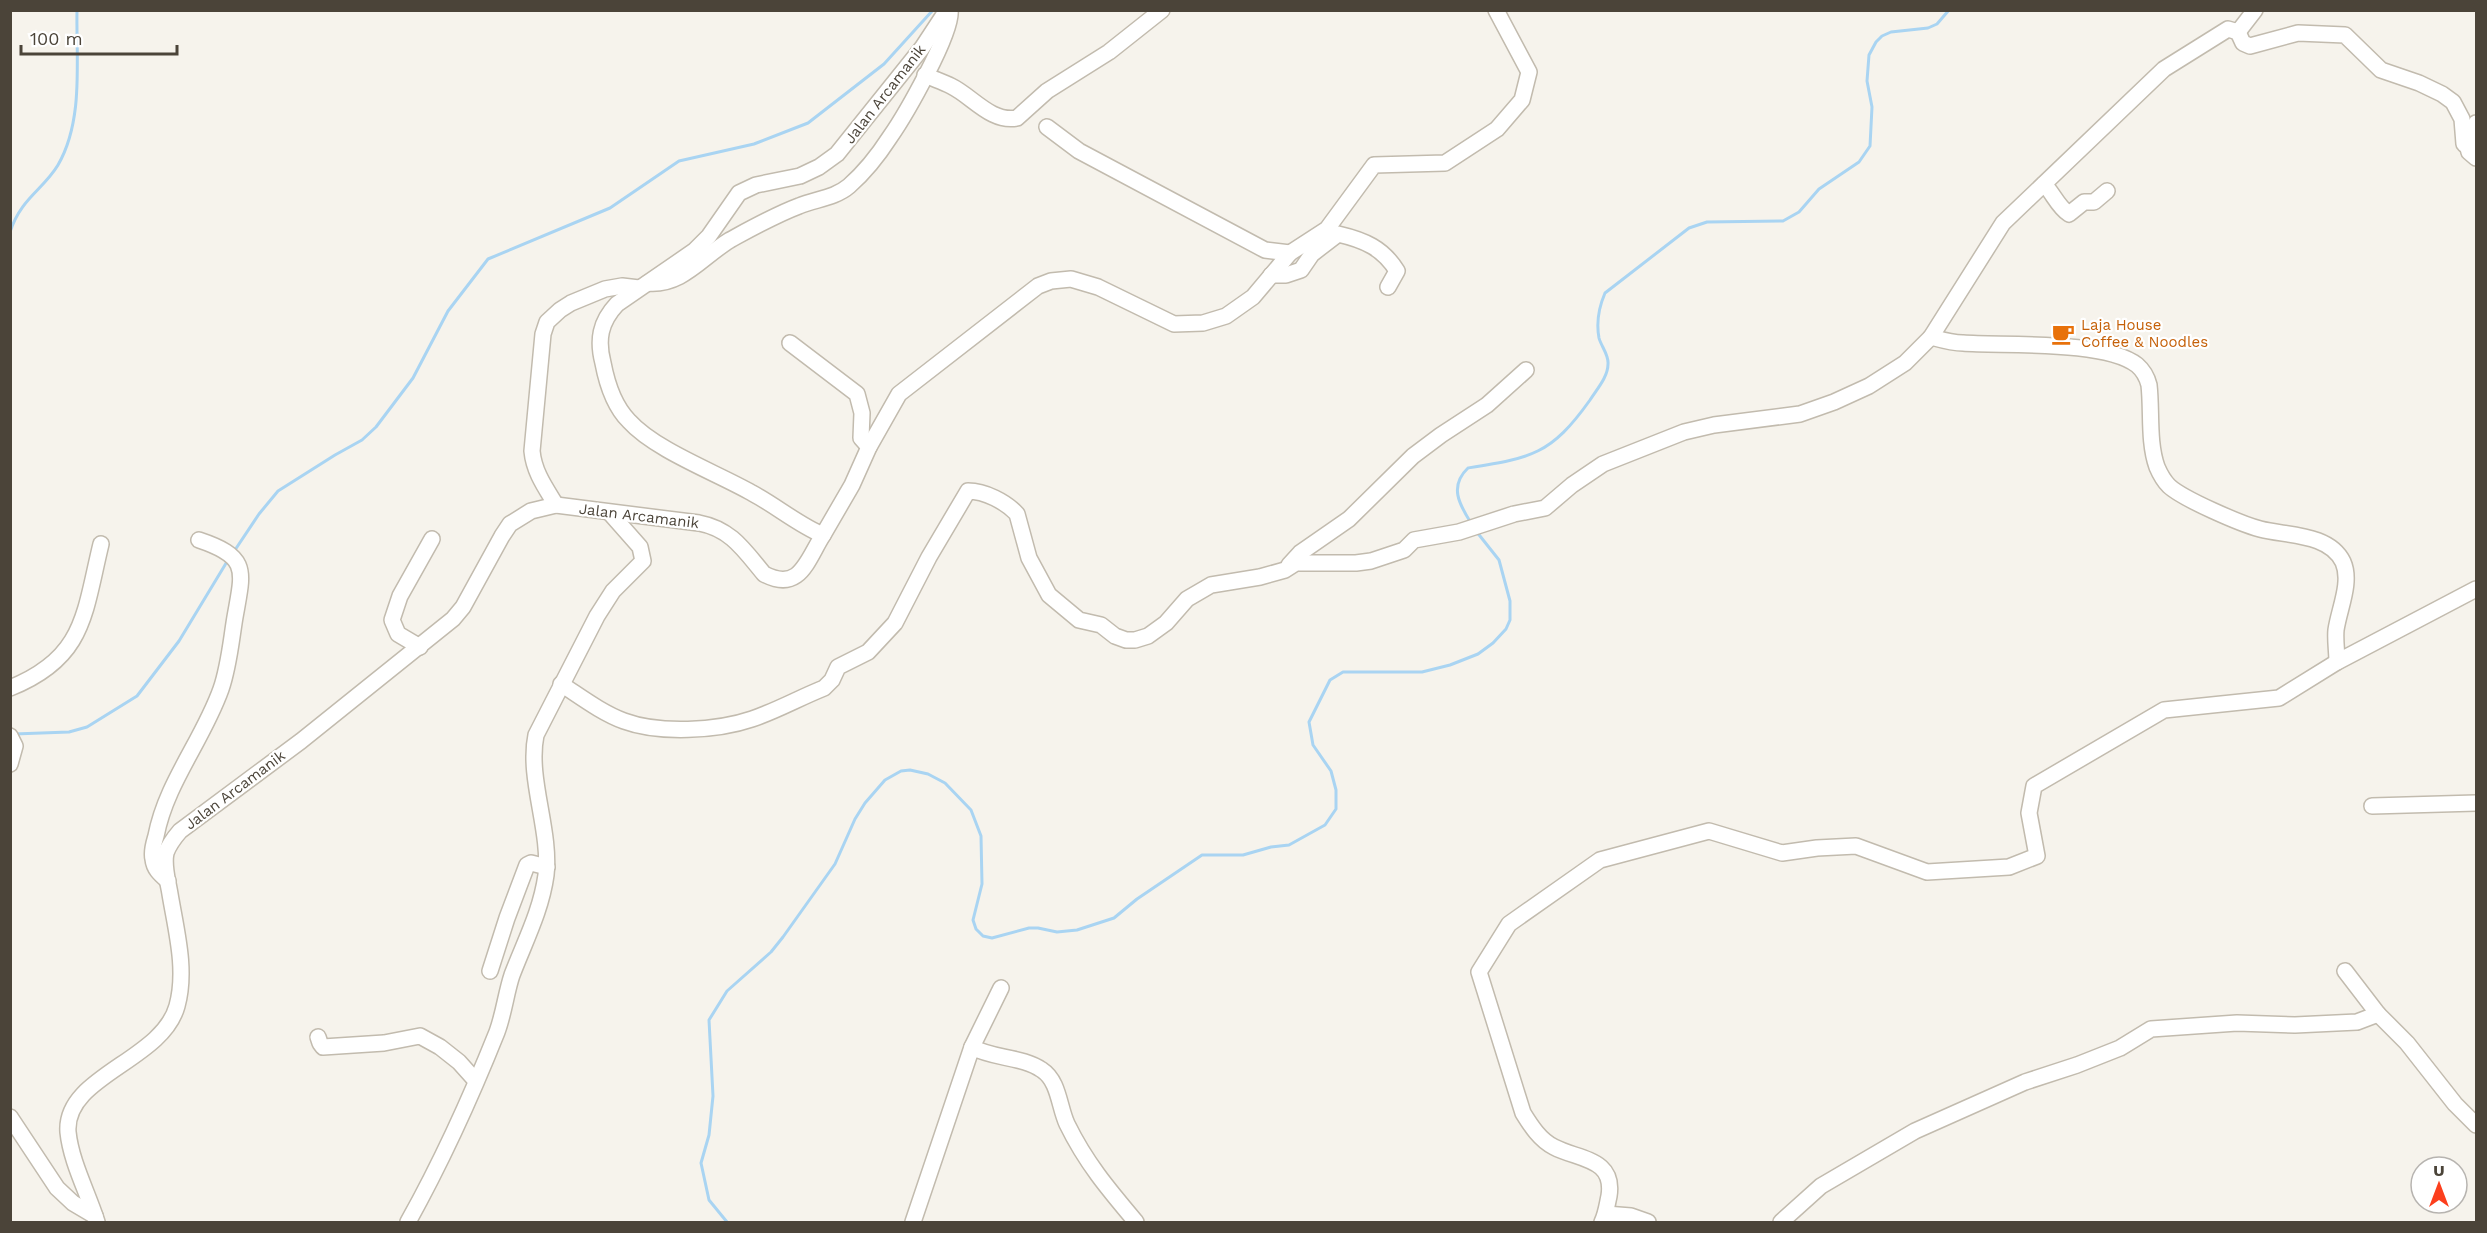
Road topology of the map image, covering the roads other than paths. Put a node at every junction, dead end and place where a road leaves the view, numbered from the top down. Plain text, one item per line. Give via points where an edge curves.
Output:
1 (949, 10) edge
2 (1162, 10) edge
3 (1496, 10) edge
4 (2255, 10) edge
5 (2238, 32) junction
6 (925, 75) junction
7 (2476, 123) edge
8 (1047, 127) dead end
9 (2473, 153) edge
10 (2044, 184) junction
11 (2107, 191) dead end
12 (1290, 253) junction
13 (1271, 275) junction
14 (644, 285) junction
15 (1388, 287) dead end
16 (1931, 337) junction
17 (790, 343) dead end
18 (1526, 370) dead end
19 (869, 447) junction
20 (556, 505) junction
21 (610, 513) junction
22 (823, 535) junction
23 (432, 539) dead end
24 (199, 540) dead end
25 (101, 544) dead end
26 (1285, 570) junction
27 (2476, 589) edge
28 (420, 647) junction
29 (2337, 662) junction
30 (561, 684) junction
31 (10, 688) edge
32 (10, 736) edge
33 (10, 764) edge
34 (2476, 803) edge
35 (2372, 806) dead end
36 (547, 867) junction
37 (168, 881) junction
38 (490, 971) dead end
39 (2345, 971) dead end
40 (1001, 988) dead end
41 (2378, 1014) junction
42 (318, 1037) dead end
43 (972, 1047) junction
44 (476, 1080) junction
45 (10, 1117) edge
46 (2476, 1125) edge
47 (1604, 1218) edge
48 (96, 1219) edge
49 (408, 1222) edge
50 (914, 1222) edge
51 (1136, 1222) edge
52 (1648, 1222) edge
53 (1781, 1222) edge

1 - 6 street via 949,25
1 - 14 street, Jalan Arcamanik via 837,154 800,176 756,185 739,193 703,243
2 - 6 street via 1017,118 1006,119 993,113 953,86
3 - 12 street via 1529,72 1522,100 1497,129 1445,163 1374,165 1327,229
4 - 5 street
5 - 9 street via 2243,43 2250,46 2298,33 2346,35 2381,70 2419,83 2453,102 2462,119 2464,144
5 - 10 street via 2228,29 2164,69
6 - 14 street via 891,137 871,164 843,190 781,214 730,240 671,282
7 - 9 street via 2467,143
8 - 12 street via 1079,151 1265,250
10 - 11 street via 2069,214
10 - 16 street via 2003,223
12 - 13 street
13 - 15 street via 1301,270 1312,254 1338,234 1383,252 1397,271
13 - 19 street via 1253,297 1226,316 1203,323 1174,324 1098,287 1071,279 1038,286 899,394
14 - 20 street via 614,286 588,295 560,310 545,327 532,451 534,465
14 - 22 street, Jalan Arcamanik via 609,312 600,332 608,384 622,412 650,438
16 - 26 street via 1891,374 1842,398 1800,414 1684,432 1603,464 1545,508 1414,540 1404,550 1364,563 1301,563
16 - 29 street via 1963,344 2073,348 2120,356 2137,365 2150,385 2155,459 2168,485 2238,521 2261,530 2305,537 2339,557 2345,579 2336,630
17 - 19 street via 857,394 862,413 861,438
18 - 26 street via 1487,405 1413,456 1349,519 1300,553
19 - 22 street
20 - 21 street, Jalan Arcamanik
20 - 28 street, Jalan Arcamanik via 531,511 510,524 463,607
21 - 22 street, Jalan Arcamanik via 711,525 731,536 764,574 777,580 799,574
21 - 30 street via 640,547 643,561 605,603
23 - 28 street via 400,596 392,620 394,631
24 - 37 street via 233,557 241,569 241,582 221,689 158,823 153,859 157,871
25 - 31 street via 74,641 39,676
26 - 30 street via 1211,585 1187,599 1148,636 1126,640 1101,625 1079,620 1049,595 1029,558 1017,514 996,499 968,491 895,623 868,652 838,667 824,688 740,722 680,729 625,721
27 - 29 street
28 - 37 street, Jalan Arcamanik via 180,831 166,856
29 - 47 street via 2279,698 2164,710 2034,786 2029,813 2037,856 2008,867 1927,872 1856,846 1782,853 1709,831 1600,860 1509,924 1479,972 1523,1113 1552,1146 1605,1170 1611,1184
30 - 36 street via 536,735 534,751
32 - 33 street via 15,746
34 - 35 street
36 - 38 street via 527,865
36 - 44 street via 540,906 512,977 498,1029
37 - 48 street, Jalan Arcamanik via 181,972 176,1010 150,1045 78,1100 68,1119 73,1154
39 - 41 street
40 - 43 street
41 - 46 street via 2407,1042
41 - 53 street via 2357,1022 2237,1023 2151,1029 2120,1048 2025,1082 1915,1131 1821,1186
42 - 44 street via 324,1047 420,1036 440,1047
43 - 50 street
43 - 51 street via 1044,1071 1052,1081 1078,1146 1099,1179
44 - 49 street via 438,1169
45 - 48 street via 57,1188
47 - 52 street via 1631,1216

